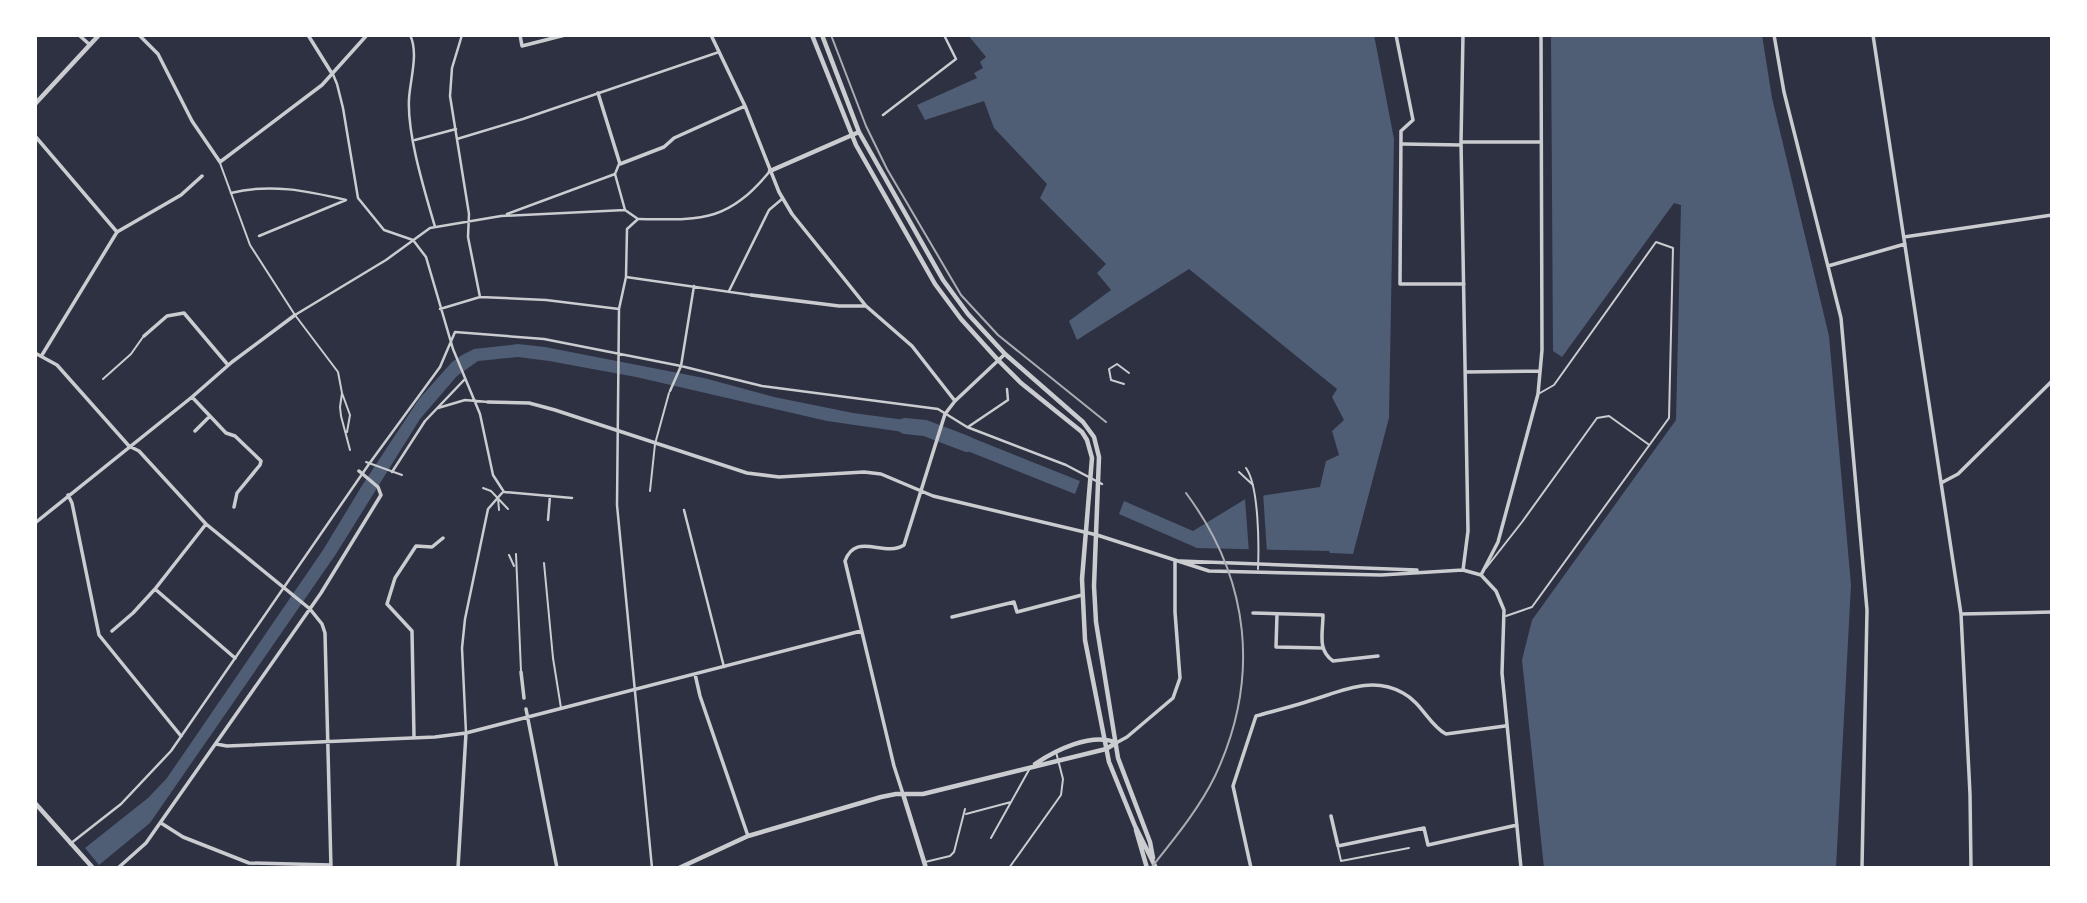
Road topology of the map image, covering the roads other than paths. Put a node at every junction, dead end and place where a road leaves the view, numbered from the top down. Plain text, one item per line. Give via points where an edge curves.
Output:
1 (79, 35) edge
2 (99, 35) edge
3 (139, 35) edge
4 (308, 35) edge
5 (367, 35) edge
6 (410, 35) edge
7 (462, 35) edge
8 (520, 35) edge
9 (565, 35) edge
10 (711, 35) edge
11 (812, 35) edge
12 (822, 35) edge
13 (944, 35) edge
14 (1396, 35) edge
15 (1463, 35) edge
16 (1541, 35) edge
17 (1774, 35) edge
18 (1873, 35) edge
19 (90, 44) junction
20 (719, 52) junction
21 (332, 72) junction
22 (598, 93) junction
23 (35, 104) edge
24 (745, 106) junction
25 (883, 115) dead end
26 (456, 130) junction
27 (859, 132) junction
28 (852, 135) junction
29 (35, 136) edge
30 (457, 139) junction
31 (414, 140) junction
32 (1541, 142) junction
33 (1461, 143) junction
34 (1402, 144) junction
35 (220, 162) junction
36 (620, 164) junction
37 (770, 171) junction
38 (615, 174) junction
39 (202, 176) dead end
40 (231, 194) junction
41 (782, 199) junction
42 (625, 209) junction
43 (2052, 215) edge
44 (501, 216) junction
45 (638, 219) junction
46 (470, 222) junction
47 (432, 228) junction
48 (117, 232) junction
49 (259, 236) dead end
50 (1904, 237) junction
51 (413, 240) junction
52 (1905, 244) junction
53 (1828, 266) junction
54 (626, 276) junction
55 (1464, 284) junction
56 (694, 286) junction
57 (729, 290) junction
58 (751, 295) joint
59 (480, 297) junction
60 (866, 306) junction
61 (440, 309) junction
62 (620, 309) junction
63 (295, 315) junction
64 (144, 336) joint
65 (450, 340) junction
66 (35, 353) edge
67 (42, 355) junction
68 (1005, 355) junction
69 (998, 360) junction
70 (228, 365) junction
71 (679, 368) junction
72 (1540, 371) junction
73 (1465, 372) junction
74 (1129, 373) dead end
75 (465, 378) junction
76 (103, 379) dead end
77 (2052, 381) edge
78 (1124, 384) dead end
79 (1007, 389) dead end
80 (670, 391) joint
81 (342, 393) junction
82 (1538, 394) junction
83 (192, 397) junction
84 (475, 401) junction
85 (955, 401) junction
86 (488, 402) joint
87 (435, 409) junction
88 (945, 414) junction
89 (210, 416) junction
90 (967, 427) junction
91 (195, 430) dead end
92 (346, 433) junction
93 (655, 444) junction
94 (1649, 444) junction
95 (129, 446) junction
96 (351, 450) dead end
97 (369, 464) junction
98 (1246, 468) dead end
99 (390, 472) junction
100 (1239, 472) dead end
101 (362, 474) junction
102 (402, 475) dead end
103 (1091, 479) junction
104 (1100, 483) junction
105 (1941, 483) junction
106 (1254, 486) junction
107 (483, 488) dead end
108 (650, 491) dead end
109 (503, 492) junction
110 (921, 492) junction
111 (68, 495) junction
112 (550, 496) junction
113 (497, 497) junction
114 (572, 498) dead end
115 (234, 507) dead end
116 (508, 509) dead end
117 (499, 510) dead end
118 (684, 510) dead end
119 (548, 520) dead end
120 (35, 523) edge
121 (206, 524) junction
122 (1086, 533) junction
123 (1097, 535) junction
124 (443, 538) dead end
125 (516, 554) dead end
126 (509, 555) dead end
127 (1175, 561) junction
128 (1258, 563) junction
129 (544, 564) dead end
130 (515, 567) junction
131 (1463, 570) junction
132 (1422, 571) junction
133 (1258, 572) junction
134 (1481, 575) junction
135 (155, 589) junction
136 (286, 589) junction
137 (1082, 594) junction
138 (310, 609) junction
139 (2052, 612) edge
140 (1253, 613) dead end
141 (1277, 614) junction
142 (1961, 614) junction
143 (952, 617) dead end
144 (1505, 617) junction
145 (112, 631) dead end
146 (862, 631) junction
147 (1322, 648) junction
148 (1378, 656) dead end
149 (235, 658) junction
150 (723, 667) junction
151 (521, 672) joint
152 (695, 674) junction
153 (635, 690) junction
154 (524, 698) dead end
155 (526, 709) dead end
156 (561, 709) junction
157 (527, 717) junction
158 (1506, 726) junction
159 (466, 733) junction
160 (181, 737) junction
161 (414, 737) junction
162 (1104, 738) junction
163 (328, 741) junction
164 (1115, 743) junction
165 (216, 744) junction
166 (1106, 749) junction
167 (1056, 751) junction
168 (1058, 761) junction
169 (1031, 767) junction
170 (903, 794) junction
171 (1011, 802) junction
172 (35, 803) edge
173 (965, 809) dead end
174 (965, 814) junction
175 (1331, 817) dead end
176 (161, 823) junction
177 (1517, 825) junction
178 (1135, 826) junction
179 (748, 836) junction
180 (990, 838) dead end
181 (70, 844) junction
182 (1338, 846) junction
183 (1409, 848) dead end
184 (1153, 860) junction
185 (924, 862) junction
186 (331, 866) edge
187 (93, 868) edge
188 (118, 868) edge
189 (458, 868) edge
190 (557, 868) edge
191 (652, 868) edge
192 (679, 868) edge
193 (926, 868) edge
194 (1009, 868) edge
195 (1147, 868) edge
196 (1156, 868) edge
197 (1251, 868) edge
198 (1521, 868) edge
199 (1862, 868) edge
200 (1971, 868) edge

1 - 19 street
2 - 19 street
3 - 35 street via 158,54 192,121
4 - 21 street
5 - 21 street
6 - 31 street via 414,46 408,102
7 - 26 street via 450,82
8 - 9 street via 522,46
10 - 20 street
11 - 28 street
12 - 27 street
13 - 25 street via 956,59
14 - 34 street via 1413,120 1401,131
15 - 33 street
16 - 32 street
17 - 53 street
18 - 50 street
19 - 23 street
20 - 22 street
20 - 24 street
21 - 35 street via 322,85
21 - 51 street via 355,191 384,230
22 - 30 street
22 - 36 street
24 - 36 street
24 - 37 street
26 - 30 street
26 - 31 street
27 - 28 street
27 - 68 street via 943,280
28 - 37 street
28 - 69 street via 936,284
29 - 48 street
30 - 46 street
31 - 47 street
32 - 33 street
32 - 72 street
33 - 34 street
33 - 55 street
34 - 55 street via 1399,284
35 - 40 lane
36 - 38 street
37 - 41 street
37 - 45 street via 717,214 697,219
38 - 42 street
38 - 44 street
39 - 48 street via 181,195
40 - 49 street via 260,188 300,190 346,200
40 - 63 lane via 250,245
41 - 57 street via 768,213
41 - 60 street
42 - 44 street
42 - 45 street
43 - 50 street
44 - 46 street
45 - 54 street via 627,229
46 - 47 street
46 - 59 street via 468,237
47 - 51 street
48 - 67 street
50 - 52 street
51 - 61 street via 426,257
51 - 63 street
52 - 53 street
52 - 105 street
53 - 199 street via 1841,318 1867,610
54 - 56 street
54 - 62 street
55 - 73 street
56 - 57 street
56 - 71 street
57 - 58 street
58 - 60 street
59 - 61 street
59 - 62 street
60 - 85 street via 912,346
61 - 65 street
62 - 153 street via 617,505
63 - 70 street
63 - 81 lane via 338,372
64 - 70 street via 167,316 184,313
64 - 76 lane
65 - 71 street via 455,332 510,335
65 - 75 street
65 - 97 street via 440,367
66 - 67 street
67 - 95 street via 57,365
68 - 69 street
68 - 104 street via 1087,426 1098,448
69 - 85 street
69 - 103 street via 1082,432 1090,448
70 - 83 street
71 - 80 street
71 - 88 street via 762,386 937,409
72 - 73 street
72 - 82 street
73 - 131 street via 1468,531
74 - 78 lane via 1117,364 1109,369 1113,382
75 - 84 street
75 - 87 street
77 - 105 street via 1958,474
79 - 90 street via 1008,400
80 - 93 lane
81 - 92 lane
81 - 92 lane via 349,415
82 - 94 lane via 1554,385 1656,242 1673,247 1668,418
82 - 134 street via 1498,542
83 - 89 street
83 - 95 street
84 - 86 street
84 - 87 street via 452,402
84 - 109 street via 493,475
85 - 88 street
86 - 93 street via 528,403
87 - 99 street
88 - 90 street
88 - 110 street
89 - 91 street
89 - 115 street via 261,461 237,494
90 - 103 street
92 - 96 lane
93 - 108 lane
93 - 110 street via 747,473 779,477 873,472
94 - 134 lane via 1609,416 1597,418
94 - 144 lane via 1532,607
95 - 111 street
95 - 121 street via 139,451
97 - 99 lane
97 - 101 street
98 - 106 lane
99 - 102 lane
100 - 106 lane
101 - 136 street
101 - 138 street via 378,486 381,495
103 - 104 street
103 - 122 street
104 - 123 street
105 - 142 street
106 - 128 lane
107 - 113 lane
109 - 112 street
109 - 113 street
110 - 122 street
110 - 146 street via 904,545 891,551 867,544 848,553 846,568
111 - 120 street
111 - 160 street via 99,635
112 - 114 street
112 - 119 street
113 - 116 lane
113 - 117 lane
113 - 159 street via 488,509 465,618
118 - 150 street
121 - 135 street
121 - 136 street
122 - 123 street
122 - 137 street
123 - 127 street
123 - 164 street via 1095,608
124 - 161 street via 432,547 416,546 395,578 387,604 412,631
125 - 130 lane
126 - 130 lane
127 - 128 street
127 - 133 street via 1209,571
127 - 164 street via 1180,678 1172,698
128 - 132 street
128 - 133 lane
129 - 156 lane
130 - 151 lane
131 - 132 street
131 - 134 street
132 - 133 street via 1381,575
134 - 144 street via 1496,591
135 - 145 street
135 - 149 street
136 - 138 street
136 - 149 street
137 - 143 street via 1017,612 1014,603
137 - 162 street via 1085,640
138 - 163 street via 325,633
138 - 165 street
139 - 142 street
140 - 141 street
141 - 147 street via 1323,615
141 - 147 street via 1276,648
142 - 200 street
144 - 158 street via 1502,673
146 - 150 street
146 - 170 street
147 - 148 street via 1333,661
149 - 160 street
150 - 152 street
151 - 154 street
152 - 153 street
152 - 179 street
153 - 156 street
153 - 191 street
155 - 157 street
156 - 157 street
157 - 159 street
157 - 190 street
158 - 177 street
158 - 197 street via 1446,734 1416,701 1385,687 1332,691 1256,716 1233,786
159 - 161 street
159 - 189 street
160 - 181 street via 121,804
161 - 163 street
162 - 164 street
162 - 166 street
162 - 167 street
163 - 165 street
163 - 186 street
164 - 166 street
164 - 184 street
165 - 176 street
166 - 168 street
166 - 178 street
167 - 168 lane
167 - 169 street
168 - 169 street
168 - 194 lane via 1061,794
169 - 170 street via 923,794
169 - 171 lane
170 - 179 street
170 - 185 street
171 - 174 lane
171 - 180 lane
172 - 181 street
173 - 174 lane
174 - 185 lane via 954,852
175 - 182 street
176 - 186 street via 183,837 249,863
176 - 188 street via 144,846
177 - 182 street via 1428,845 1424,828
177 - 198 street
178 - 184 street
178 - 195 street
179 - 192 street
181 - 187 street
182 - 183 lane via 1341,862
184 - 196 street
185 - 193 street

